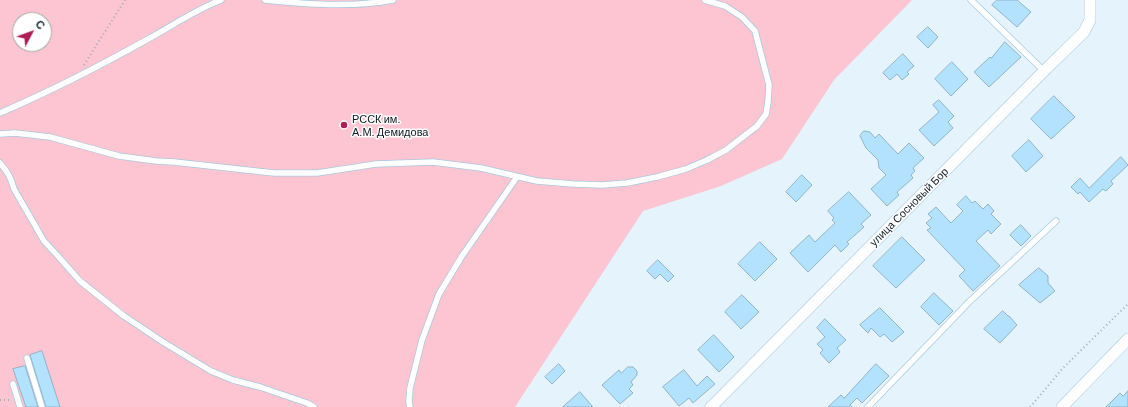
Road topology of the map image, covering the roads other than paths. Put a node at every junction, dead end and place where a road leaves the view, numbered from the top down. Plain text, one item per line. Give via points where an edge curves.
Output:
1 (221, 0) edge
2 (265, 0) edge
3 (393, 0) edge
4 (705, 0) edge
5 (971, 0) edge
6 (1090, 0) edge
7 (1044, 70) junction
8 (0, 113) edge
9 (0, 134) edge
10 (0, 163) edge
11 (517, 177) junction
12 (1056, 221) dead end
13 (1128, 340) edge
14 (27, 358) dead end
15 (13, 384) dead end
16 (20, 407) edge
17 (42, 407) edge
18 (314, 407) edge
19 (410, 407) edge
20 (711, 407) edge
21 (868, 407) edge
22 (1062, 407) edge

1 - 8 lane via 207,5 76,77
2 - 3 lane via 329,4
4 - 11 lane via 725,6 742,17 755,31 769,85 766,114 757,126 726,150 707,160 657,177 602,185 537,181
5 - 7 lane
6 - 7 street, улица Сосновый Бор via 1090,20 1084,32
7 - 20 street, улица Сосновый Бор
9 - 11 lane via 50,137 119,156 274,173 317,173 376,164 433,162 481,168
10 - 18 lane via 7,171 14,189 44,241 80,280 124,316 211,371 233,380 260,386
11 - 19 lane via 439,294 418,354 410,388
12 - 21 lane via 969,302
13 - 22 street
14 - 17 lane
15 - 16 lane

